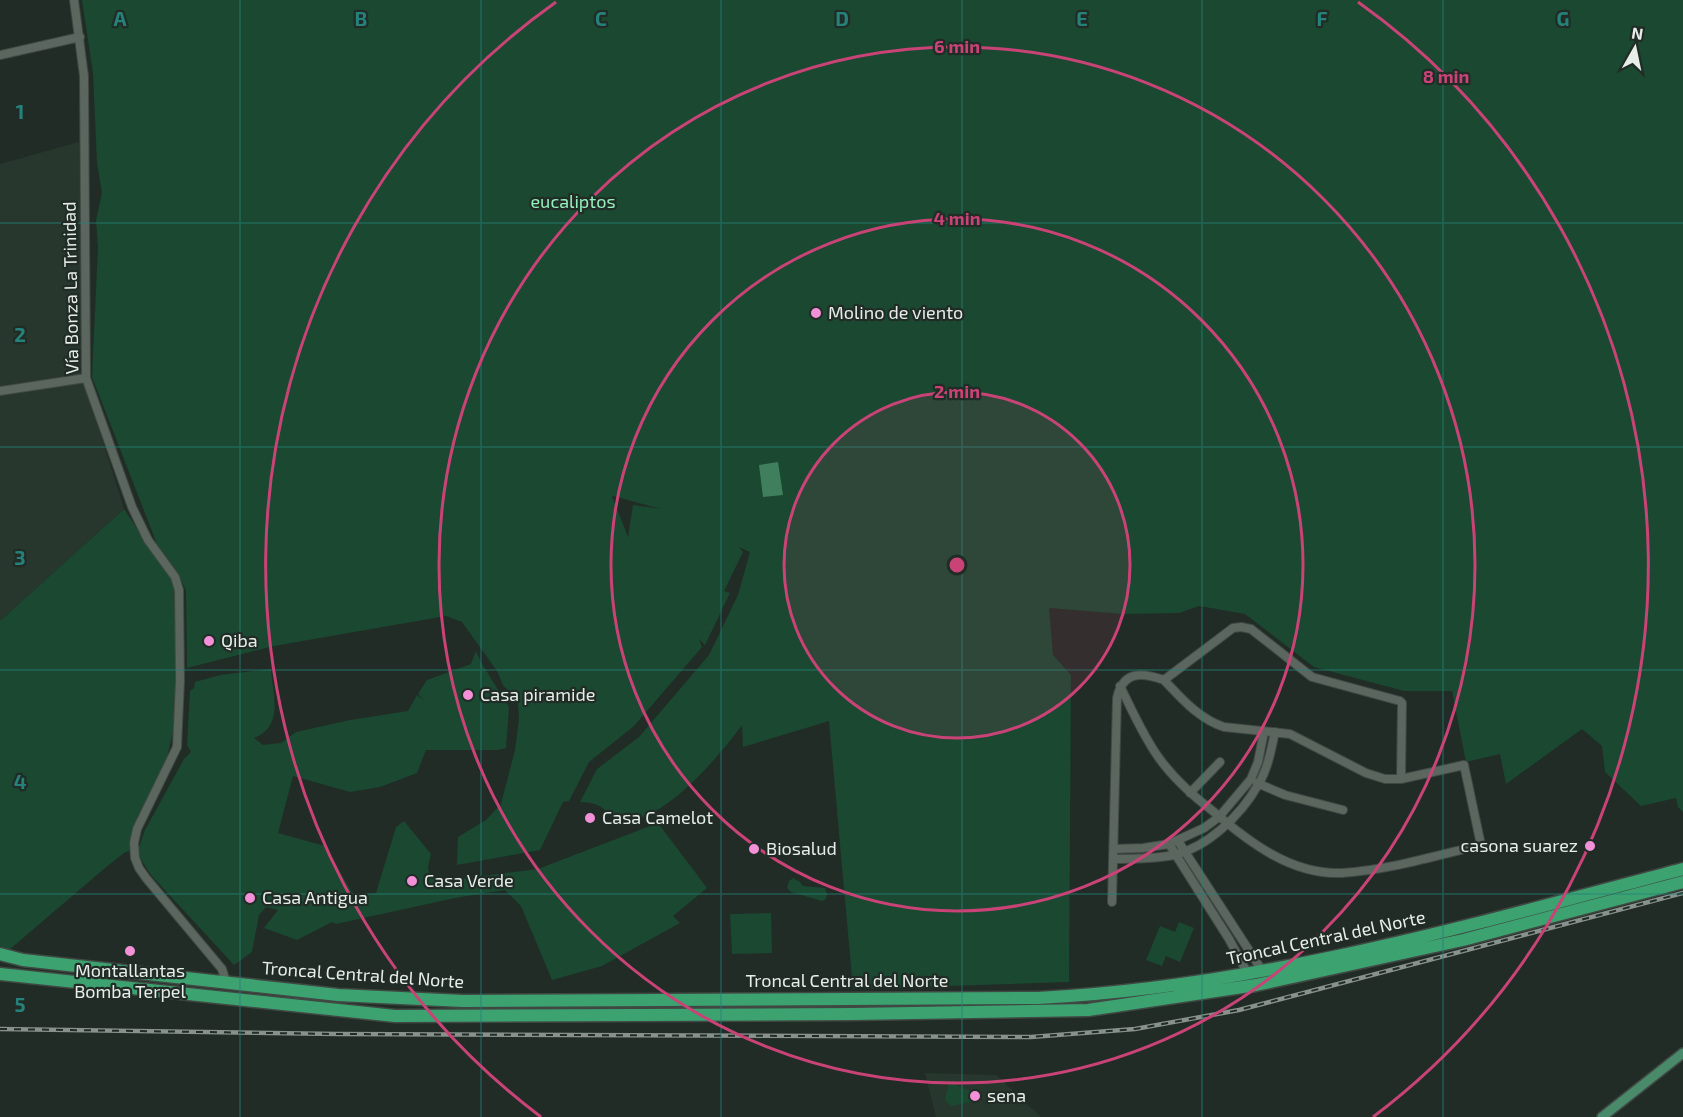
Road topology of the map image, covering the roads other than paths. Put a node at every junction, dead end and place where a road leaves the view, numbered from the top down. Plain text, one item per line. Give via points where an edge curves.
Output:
1 (74, 0) edge
2 (80, 37) junction
3 (0, 55) edge
4 (86, 378) junction
5 (0, 391) edge
6 (1164, 680) junction
7 (1120, 686) junction
8 (1264, 732) junction
9 (1275, 732) junction
10 (1220, 762) dead end
11 (1251, 779) junction
12 (1401, 779) junction
13 (1259, 784) junction
14 (1190, 793) junction
15 (1343, 810) dead end
16 (1219, 817) junction
17 (1226, 824) junction
18 (1178, 841) junction
19 (1169, 844) junction
20 (1114, 849) junction
21 (1185, 851) junction
22 (1175, 855) junction
23 (1113, 859) junction
24 (1683, 869) edge
25 (1683, 882) edge
26 (1112, 902) dead end
27 (1220, 905) junction
28 (1211, 911) junction
29 (0, 954) edge
30 (1263, 972) junction
31 (0, 974) edge
32 (1248, 974) junction
33 (226, 982) junction
34 (1683, 1053) edge
35 (1602, 1117) edge

1 - 2 street, Vía Bonza La Trinidad
2 - 3 street
2 - 4 street, Vía Bonza La Trinidad via 84,76
4 - 5 street
4 - 33 street, Vía Bonza La Trinidad via 132,507 179,590 177,747 137,829 135,858 146,878 222,969
6 - 7 street via 1136,675 1126,678
6 - 8 street via 1215,724
6 - 12 street via 1233,628 1251,628 1312,677 1402,703
7 - 14 street via 1159,758
7 - 20 street
8 - 9 street
8 - 11 street
9 - 12 street via 1304,740 1366,773
9 - 13 street
10 - 14 street
11 - 13 street
11 - 16 street
12 - 17 street via 1464,765 1480,845 1401,864 1341,873 1313,870 1274,856
13 - 15 street
13 - 17 street
14 - 16 street
16 - 17 street
16 - 18 street
17 - 21 street
18 - 19 street
18 - 21 street
19 - 20 street
19 - 22 street
20 - 23 street
21 - 22 street
21 - 27 street
22 - 23 street
22 - 28 street
23 - 26 street
24 - 30 highway, Troncal Central del Norte
25 - 31 highway, Troncal Central del Norte via 1463,940 1256,985 1088,1010 395,1016
27 - 28 street
27 - 30 street
28 - 32 street
29 - 33 highway, Troncal Central del Norte via 23,960
30 - 32 highway, Troncal Central del Norte
32 - 33 highway, Troncal Central del Norte via 1112,994 1038,998 463,1001 338,995
34 - 35 main road

